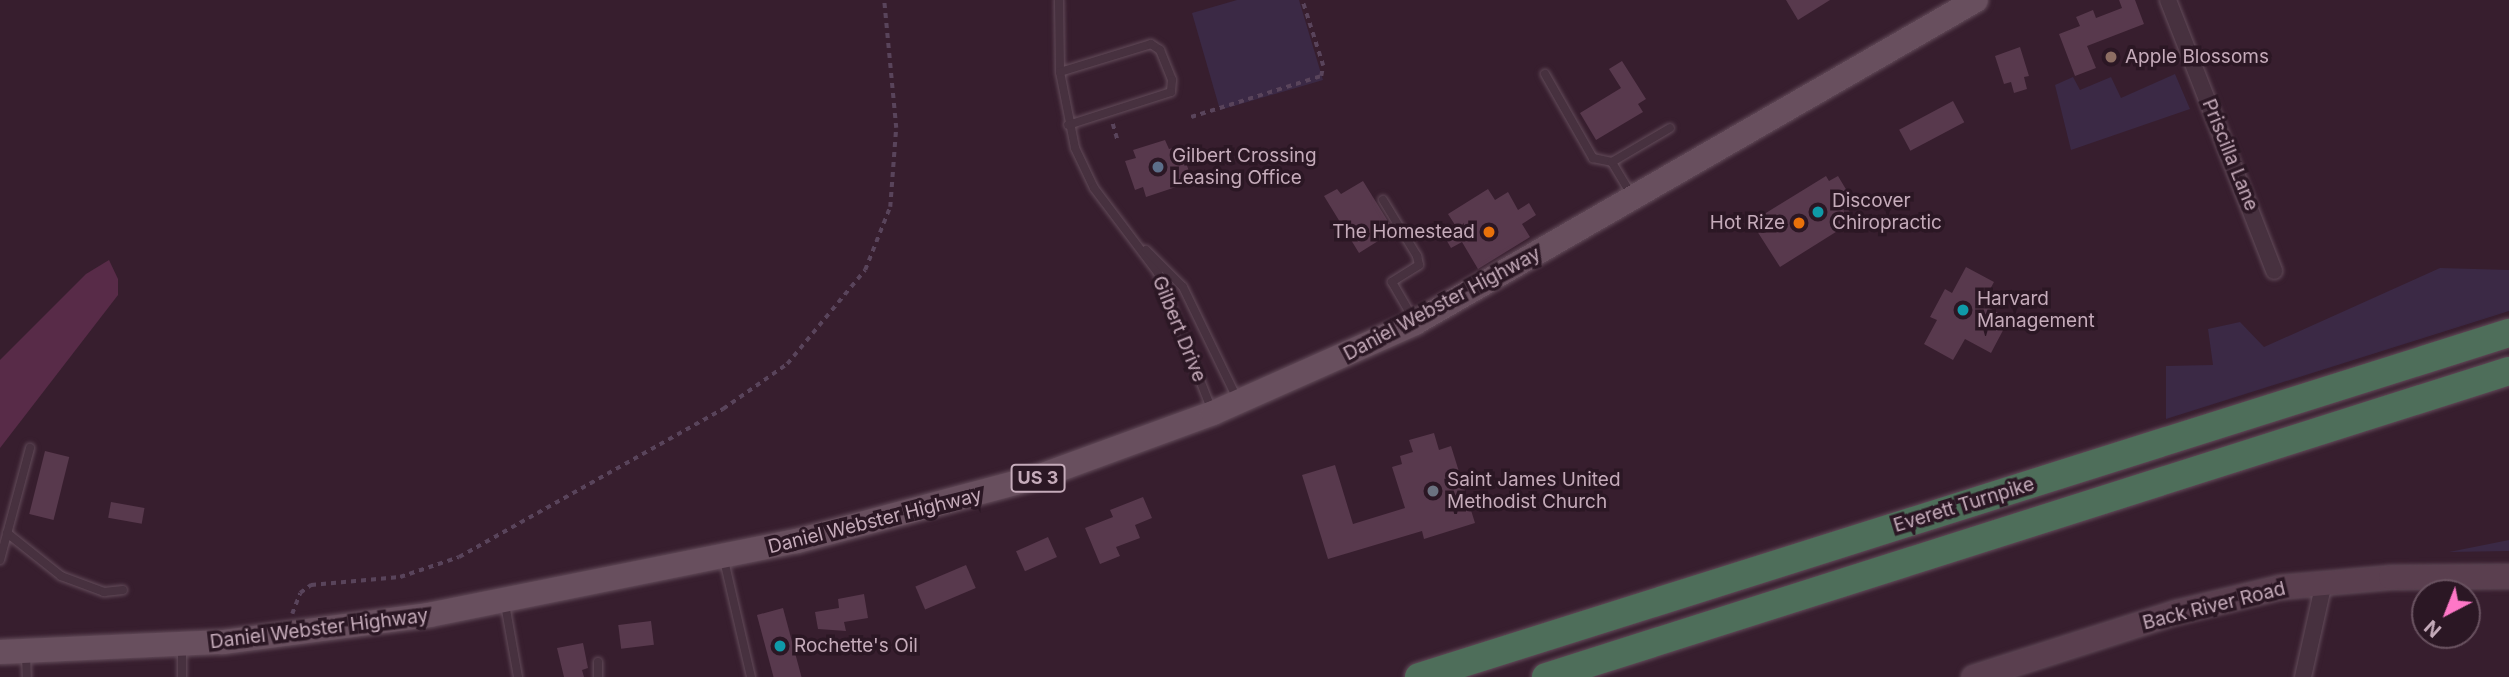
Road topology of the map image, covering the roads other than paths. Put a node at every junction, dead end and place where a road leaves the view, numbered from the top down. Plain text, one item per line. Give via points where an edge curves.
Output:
1 (1059, 0) edge
2 (2168, 0) edge
3 (1961, 4) edge
4 (1060, 72) junction
5 (1545, 74) dead end
6 (1068, 125) junction
7 (1670, 128) dead end
8 (1612, 162) junction
9 (1634, 199) junction
10 (1383, 200) dead end
11 (1141, 246) junction
12 (2274, 271) dead end
13 (1415, 323) junction
14 (2509, 333) edge
15 (2509, 371) edge
16 (1239, 403) junction
17 (1213, 413) junction
18 (30, 448) dead end
19 (7, 533) junction
20 (723, 557) junction
21 (0, 560) edge
22 (2507, 575) edge
23 (2324, 582) junction
24 (123, 590) dead end
25 (505, 601) junction
26 (182, 645) junction
27 (26, 651) junction
28 (0, 652) edge
29 (598, 662) dead end
30 (27, 677) edge
31 (182, 677) edge
32 (518, 677) edge
33 (598, 677) edge
34 (751, 677) edge
35 (1419, 677) edge
36 (1546, 677) edge
37 (1973, 677) edge
38 (2303, 677) edge

1 - 4 lane, Gilbert Drive
2 - 12 street, Priscilla Lane
3 - 9 main road, Daniel Webster Highway / US 3
4 - 6 lane, Gilbert Drive
4 - 6 lane via 1151,44 1160,50 1172,80 1171,92
5 - 8 lane via 1593,158
6 - 11 lane, Gilbert Drive via 1094,188
7 - 8 lane
8 - 9 lane
9 - 13 main road, Daniel Webster Highway / US 3
10 - 13 lane via 1417,256 1419,265 1392,282
11 - 16 lane, Gilbert Drive via 1183,287
11 - 17 lane, Gilbert Drive via 1169,298
13 - 16 main road, Daniel Webster Highway / US 3
14 - 35 highway, Everett Turnpike
15 - 36 highway, Everett Turnpike
16 - 17 main road, Daniel Webster Highway / US 3
17 - 20 main road, Daniel Webster Highway / US 3 via 958,502
18 - 19 lane
19 - 21 lane
19 - 24 lane via 61,576 104,592
20 - 25 main road, Daniel Webster Highway / US 3
20 - 34 lane
22 - 23 street, Back River Road
23 - 37 street, Back River Road via 2255,592 2176,612
23 - 38 street
25 - 26 main road, Daniel Webster Highway / US 3 via 292,635
25 - 32 lane
26 - 27 main road, Daniel Webster Highway / US 3
26 - 31 lane
27 - 28 main road, Daniel Webster Highway / US 3
27 - 30 lane
29 - 33 lane

